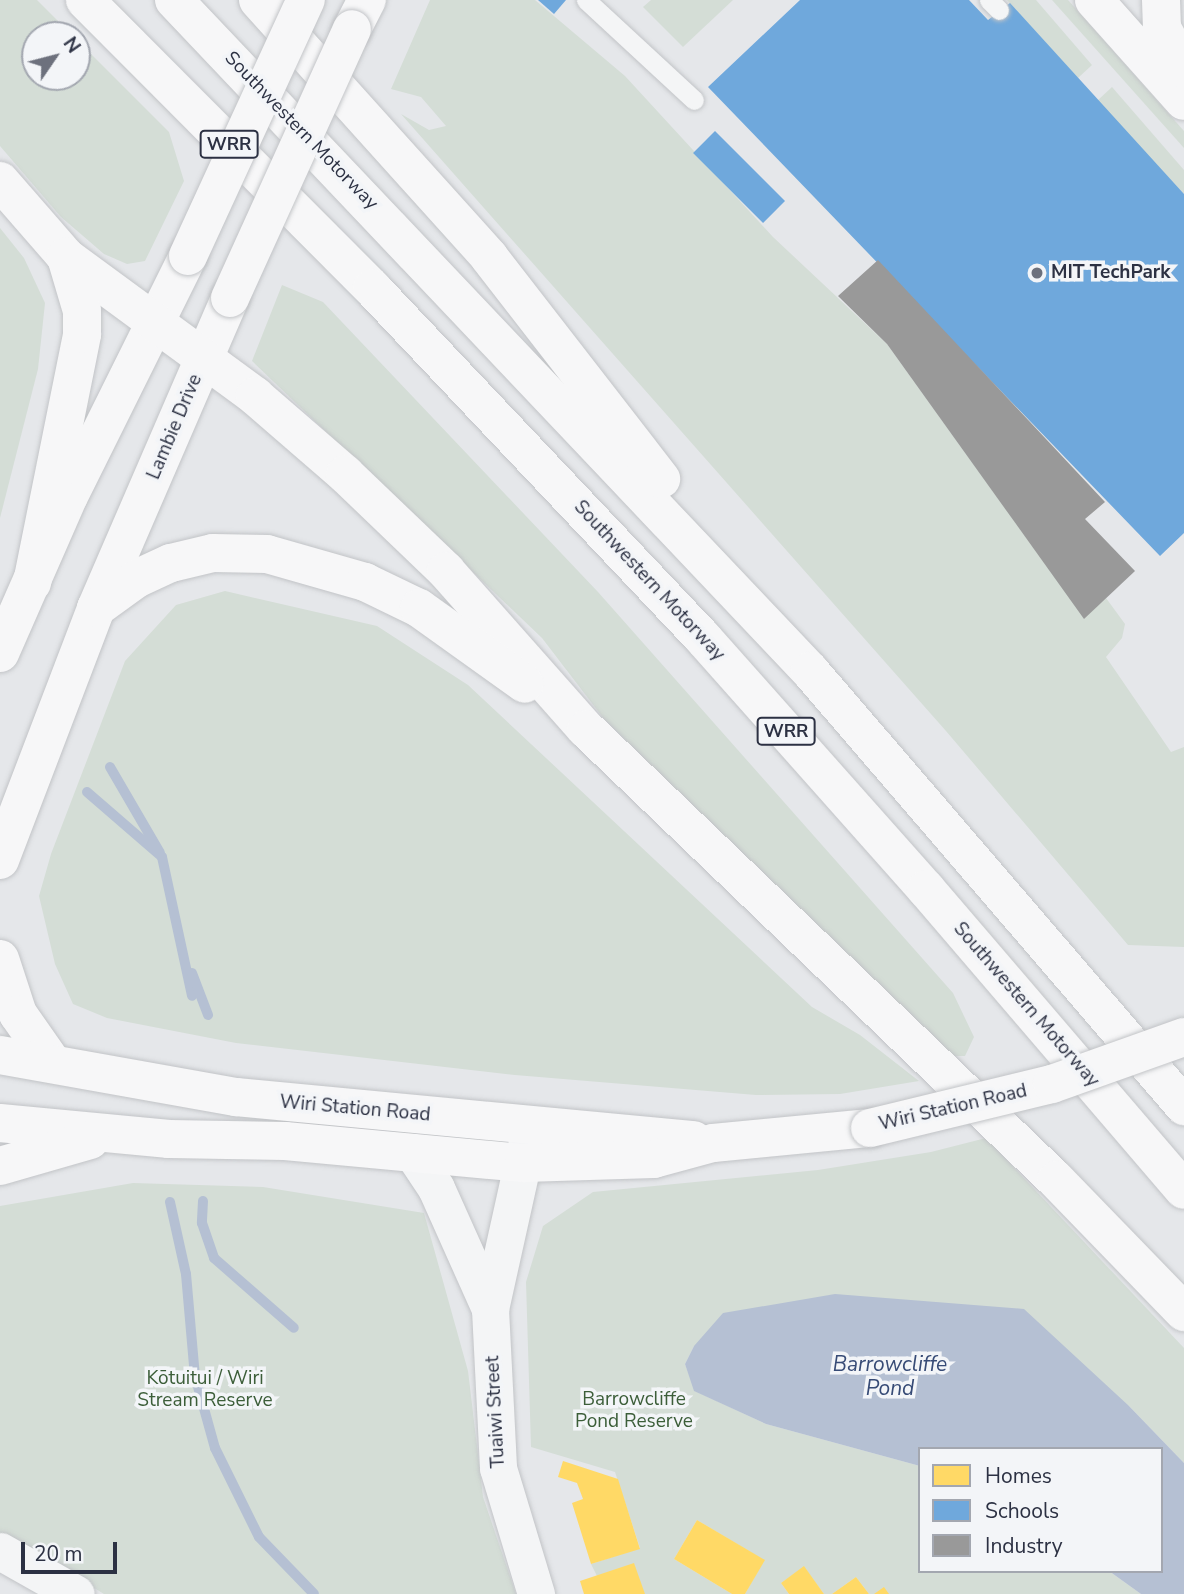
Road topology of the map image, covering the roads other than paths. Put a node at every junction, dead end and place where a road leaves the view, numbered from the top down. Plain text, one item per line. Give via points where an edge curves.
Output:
1 (85, 0) edge
2 (174, 0) edge
3 (258, 0) edge
4 (306, 0) edge
5 (586, 0) edge
6 (1094, 0) edge
7 (1161, 0) edge
8 (360, 14) edge
9 (1184, 69) edge
10 (694, 100) dead end
11 (1184, 101) edge
12 (0, 181) edge
13 (66, 257) junction
14 (157, 323) junction
15 (204, 359) junction
16 (32, 583) junction
17 (96, 608) junction
18 (0, 653) edge
19 (810, 671) junction
20 (586, 729) junction
21 (0, 860) edge
22 (0, 959) edge
23 (1184, 1037) edge
24 (0, 1055) edge
25 (53, 1064) junction
26 (1184, 1106) edge
27 (0, 1123) edge
28 (531, 1125) junction
29 (112, 1134) junction
30 (713, 1143) junction
31 (412, 1152) junction
32 (524, 1163) junction
33 (0, 1166) edge
34 (1184, 1190) edge
35 (489, 1309) junction
36 (1184, 1312) edge
37 (0, 1551) edge
38 (76, 1594) edge
39 (536, 1594) edge

1 - 34 main road, Southwestern Motorway / WRR via 382,298 703,638 926,888
2 - 19 main road, Southwestern Motorway / WRR
3 - 19 main road via 489,257
4 - 14 main road, bridge
5 - 10 lane
6 - 11 main road
7 - 9 main road via 1162,28
8 - 15 main road, Lambie Drive, bridge
12 - 13 main road
13 - 14 main road
13 - 16 main road via 82,311 82,334
14 - 15 main road
14 - 16 main road via 69,496
15 - 17 main road, Lambie Drive
15 - 20 main road via 345,474 446,571
16 - 18 main road
17 - 20 main road via 136,579 171,563 213,553 267,554 365,582 419,608
17 - 21 main road, Lambie Drive
19 - 26 main road, Southwestern Motorway / WRR
20 - 36 main road via 1056,1180
22 - 25 main road via 18,1014
23 - 30 main road, Wiri Station Road, bridge via 1052,1084 870,1128
24 - 25 main road, Wiri Station Road
25 - 28 main road, Wiri Station Road via 236,1097
27 - 29 main road, Wiri Station Road
28 - 30 main road, Wiri Station Road
28 - 32 street, Tuaiwi Street
29 - 31 main road, Wiri Station Road
29 - 33 main road
30 - 32 main road, Wiri Station Road via 654,1159
31 - 32 main road, Wiri Station Road
31 - 35 street, Tuaiwi Street via 454,1226
32 - 35 street, Tuaiwi Street
35 - 39 street, Tuaiwi Street via 498,1468
37 - 38 street

